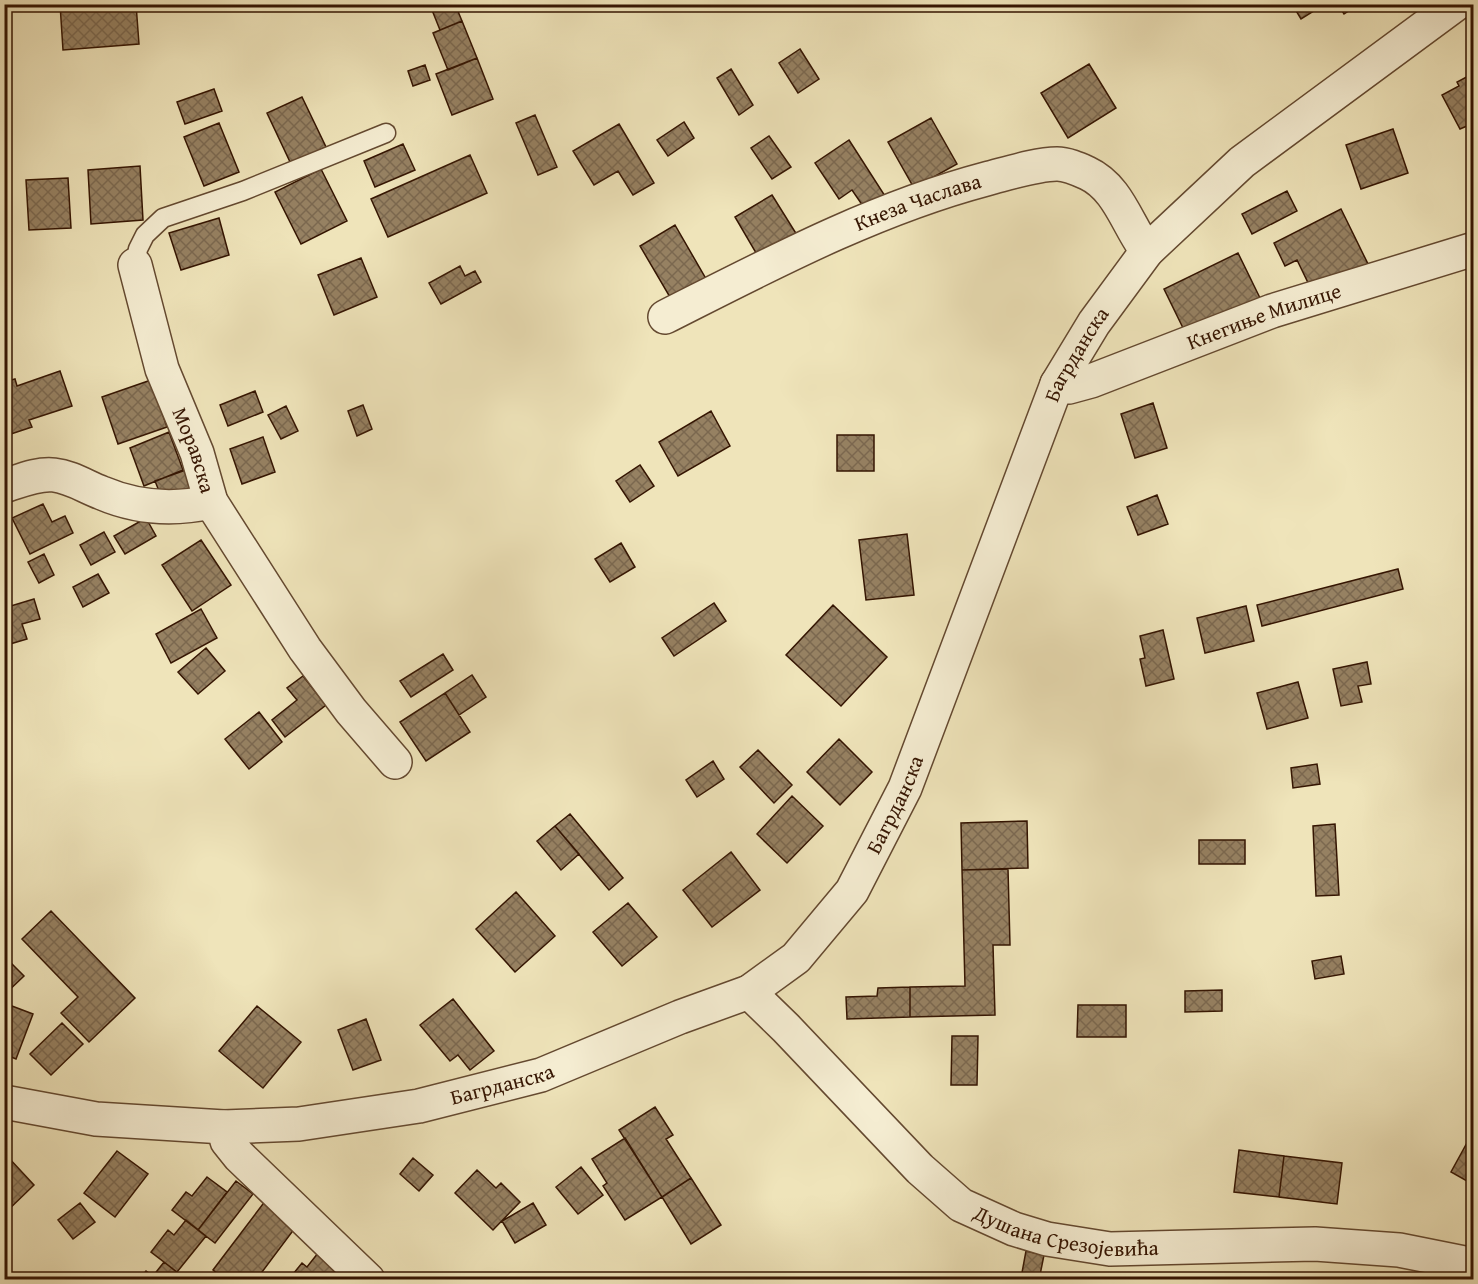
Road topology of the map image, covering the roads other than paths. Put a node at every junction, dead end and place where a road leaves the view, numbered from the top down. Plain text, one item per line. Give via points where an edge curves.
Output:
1 (1456, 4) edge
2 (386, 133) dead end
3 (1473, 249) edge
4 (1147, 251) junction
5 (135, 265) joint
6 (665, 316) dead end
7 (1057, 384) junction
8 (4, 486) edge
9 (211, 502) junction
10 (395, 762) dead end
11 (749, 992) junction
12 (4, 1102) edge
13 (224, 1128) junction
14 (1473, 1265) edge
15 (368, 1280) edge

1 - 4 street, Багрданска via 1242,162
2 - 5 lane via 243,191 163,218 145,235
3 - 7 street, Кнегиње Милице via 1272,311 1091,381 1069,387
4 - 6 street, Кнеза Часлава via 1104,184 1090,174 1057,164 946,190 838,232
4 - 7 street, Багрданска via 1094,323
5 - 9 street, Моравска via 162,369 197,453
7 - 11 street, Багрданска via 905,788 852,891 796,958
8 - 9 street, Моравска via 53,475 132,504 189,507
9 - 10 street via 305,649
11 - 13 street, Багрданска via 541,1075 418,1106 298,1125
11 - 14 street, Душана Срезојевића via 920,1169 961,1205 1014,1229 1047,1239 1110,1249 1315,1244 1399,1250
12 - 13 street, Багрданска via 96,1119
13 - 15 street via 227,1141 239,1156

